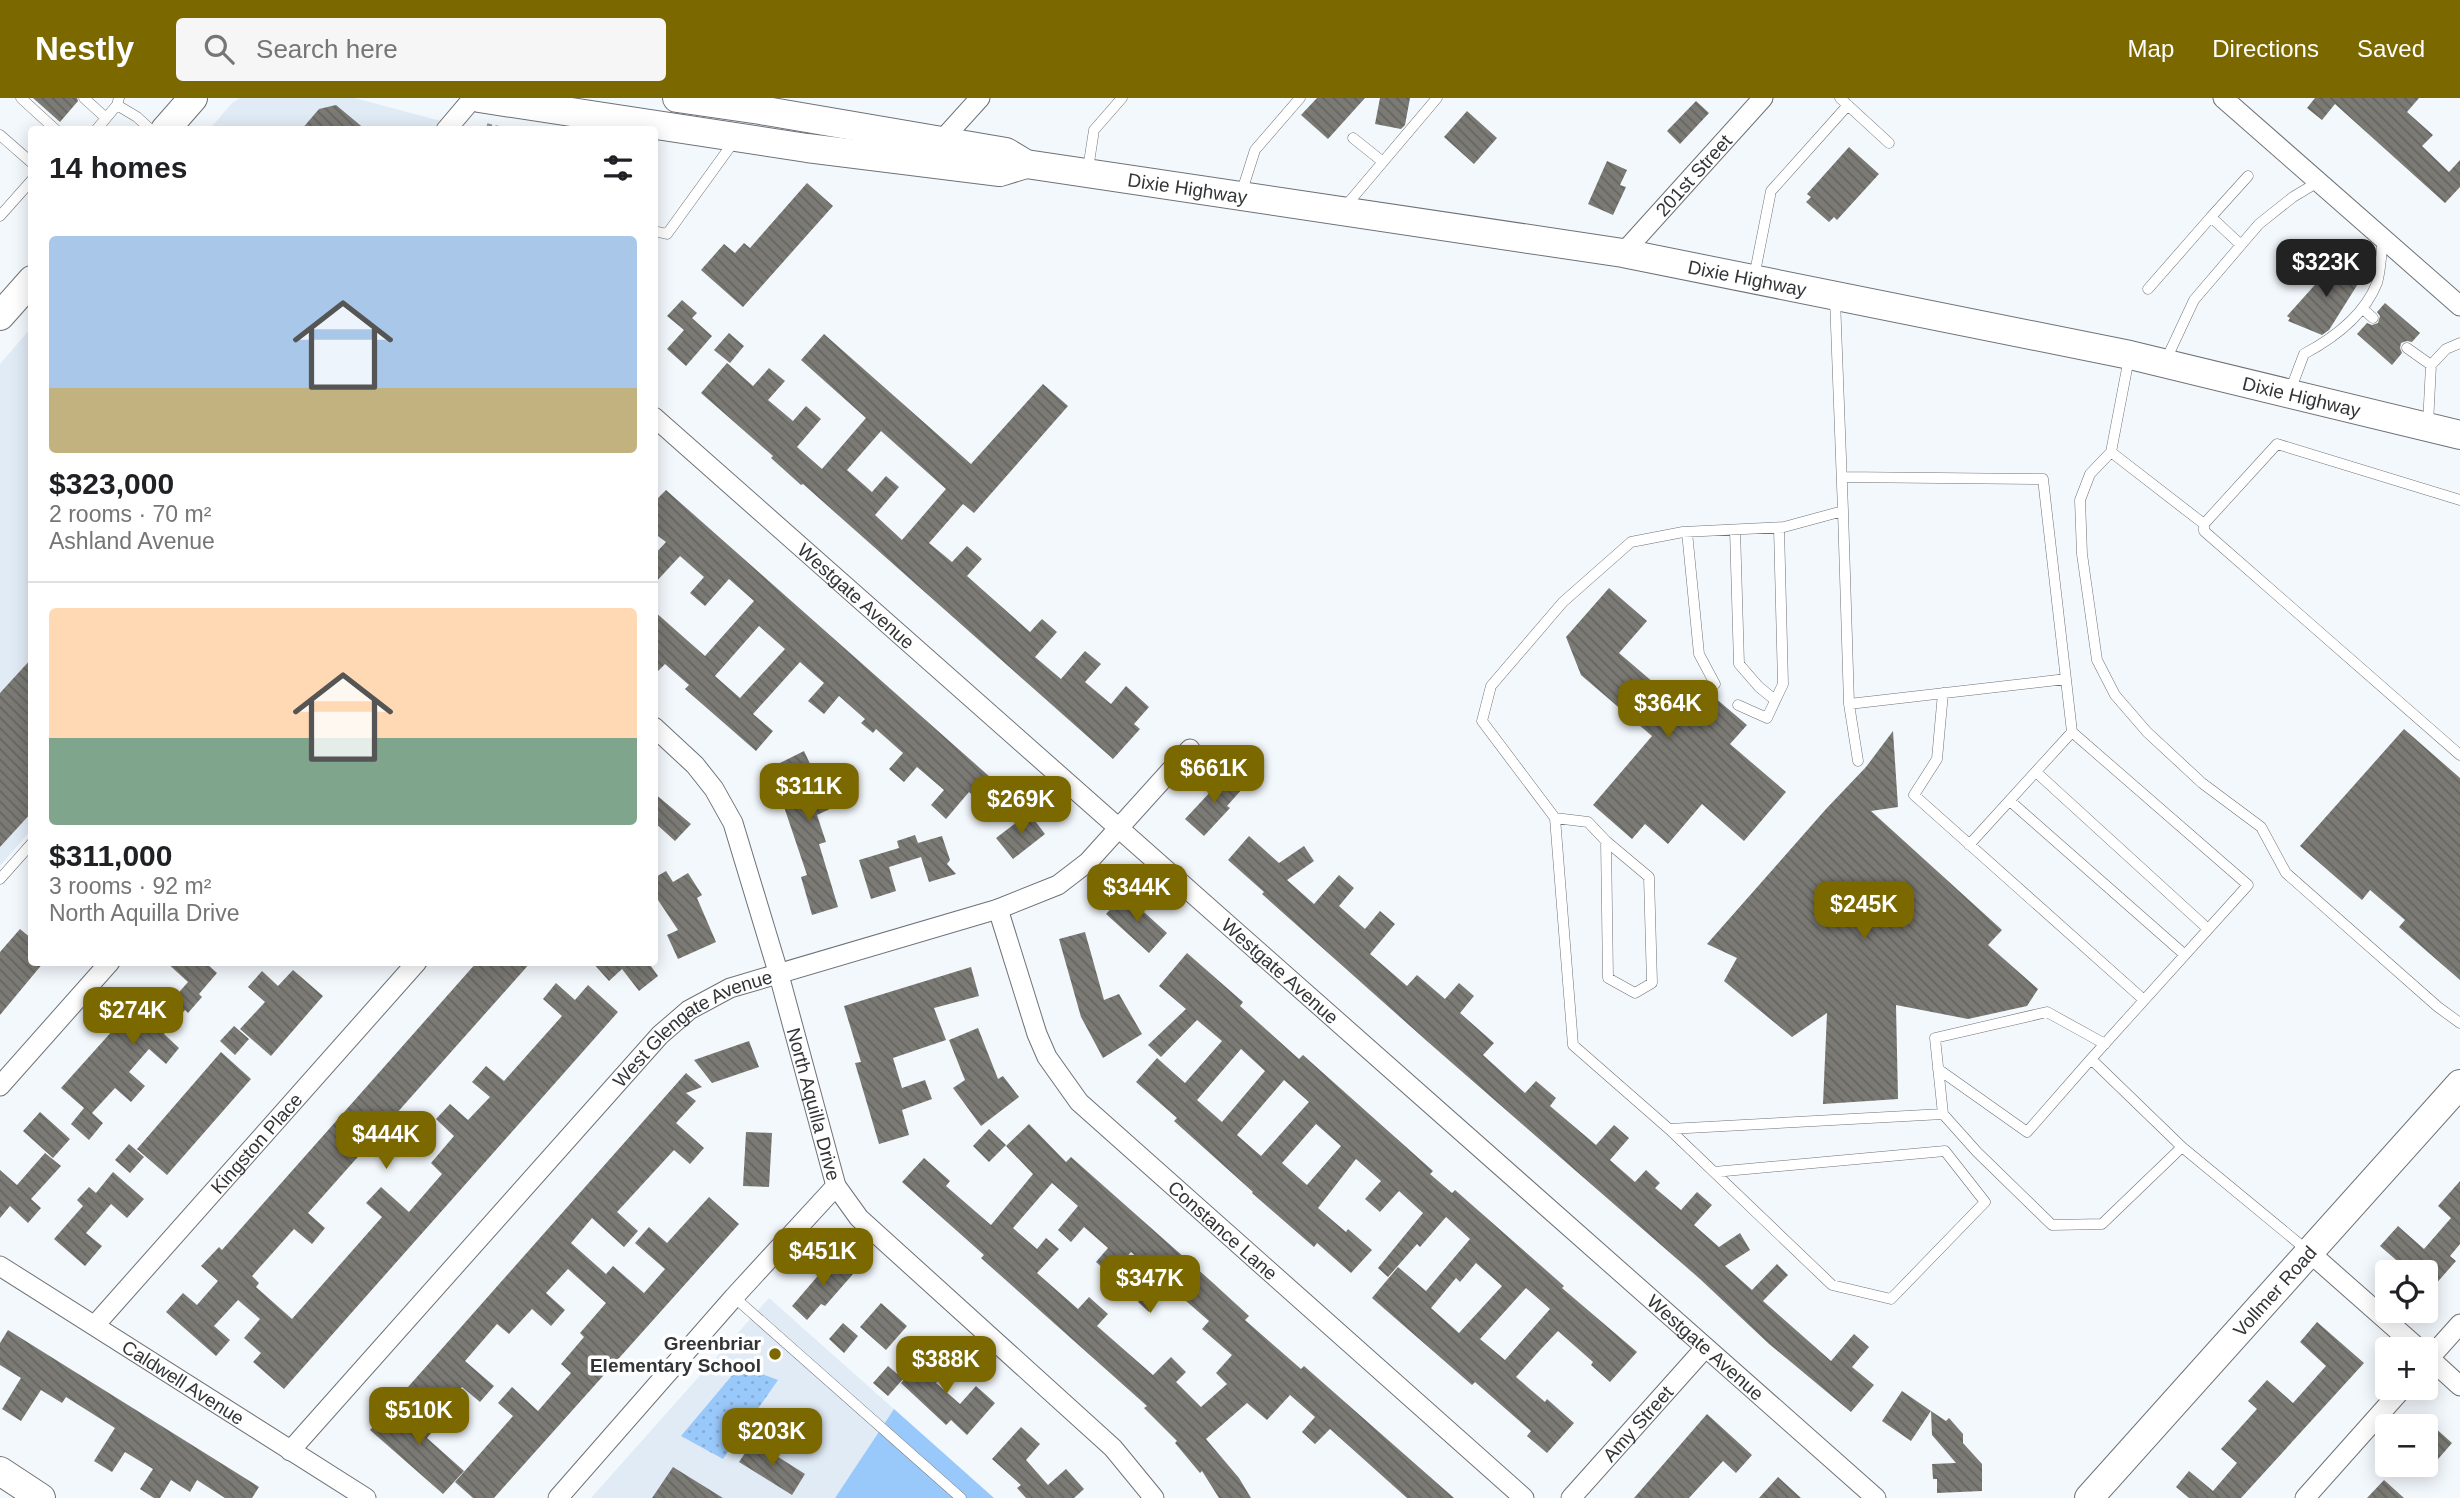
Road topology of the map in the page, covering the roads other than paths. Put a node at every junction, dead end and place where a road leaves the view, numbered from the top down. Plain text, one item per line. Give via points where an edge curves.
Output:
1 (21, 98) edge
2 (84, 98) edge
3 (172, 98) edge
4 (193, 98) edge
5 (473, 98) edge
6 (677, 98) edge
7 (980, 98) edge
8 (1122, 98) edge
9 (1300, 98) edge
10 (1437, 98) edge
11 (1763, 98) edge
12 (2223, 98) edge
13 (1844, 101) edge
14 (118, 102) edge
15 (478, 110) edge
16 (106, 118) junction
17 (52, 126) edge
18 (99, 126) edge
19 (147, 126) edge
20 (165, 126) edge
21 (168, 126) edge
22 (449, 126) edge
23 (632, 126) edge
24 (658, 129) edge
25 (0, 135) edge
26 (738, 137) junction
27 (1353, 138) dead end
28 (943, 140) junction
29 (1889, 143) dead end
30 (28, 160) edge
31 (1383, 162) junction
32 (1026, 164) junction
33 (1087, 173) junction
34 (2248, 176) dead end
35 (2318, 182) junction
36 (28, 184) edge
37 (1241, 196) junction
38 (1342, 211) junction
39 (0, 216) edge
40 (2211, 217) junction
41 (658, 232) edge
42 (2383, 239) junction
43 (2241, 245) junction
44 (1623, 253) junction
45 (1754, 279) junction
46 (28, 284) edge
47 (2148, 289) dead end
48 (1835, 295) junction
49 (2460, 306) edge
50 (2363, 309) junction
51 (0, 316) edge
52 (2373, 318) dead end
53 (2460, 343) edge
54 (2407, 348) dead end
55 (2130, 355) junction
56 (2165, 363) junction
57 (2431, 365) junction
58 (2289, 393) junction
59 (658, 421) edge
60 (2428, 427) junction
61 (2460, 435) edge
62 (2111, 452) junction
63 (1842, 477) junction
64 (2460, 500) edge
65 (1843, 511) junction
66 (2204, 524) junction
67 (1779, 528) junction
68 (1735, 530) junction
69 (1687, 532) junction
70 (2066, 679) junction
71 (1715, 684) dead end
72 (1943, 693) junction
73 (1775, 700) junction
74 (1849, 704) junction
75 (1738, 705) dead end
76 (658, 731) edge
77 (2072, 732) junction
78 (1190, 749) dead end
79 (2460, 755) edge
80 (1858, 761) dead end
81 (2036, 772) junction
82 (2010, 800) junction
83 (1555, 818) junction
84 (1118, 828) junction
85 (1606, 841) junction
86 (1969, 845) junction
87 (28, 848) edge
88 (0, 879) edge
89 (998, 909) junction
90 (2208, 929) junction
91 (2185, 955) junction
92 (106, 966) edge
93 (413, 966) edge
94 (779, 975) junction
95 (2144, 1000) junction
96 (2460, 1023) edge
97 (2105, 1044) junction
98 (2091, 1059) junction
99 (1938, 1069) junction
100 (2460, 1084) edge
101 (0, 1086) edge
102 (1943, 1114) junction
103 (1669, 1129) junction
104 (2182, 1147) junction
105 (1714, 1172) junction
106 (836, 1186) junction
107 (2309, 1252) junction
108 (0, 1266) edge
109 (734, 1297) junction
110 (2460, 1324) edge
111 (95, 1325) junction
112 (2404, 1337) edge
113 (2438, 1344) edge
114 (1705, 1349) junction
115 (2438, 1367) edge
116 (2460, 1386) edge
117 (2392, 1400) edge
118 (289, 1451) junction
119 (0, 1471) edge
120 (41, 1498) edge
121 (366, 1498) edge
122 (558, 1498) edge
123 (961, 1498) edge
124 (1154, 1498) edge
125 (1524, 1498) edge
126 (1571, 1498) edge
127 (1876, 1498) edge
128 (2089, 1498) edge
129 (2305, 1498) edge

1 - 17 lane
2 - 16 lane
3 - 20 main road
4 - 21 main road
5 - 22 street
6 - 28 main road, Dixie Highway
7 - 28 street
8 - 33 lane via 1094,130
9 - 37 lane via 1255,150
10 - 31 lane
11 - 44 street, 201st Street
12 - 35 street
13 - 29 lane
13 - 45 lane via 1772,191
14 - 16 lane
14 - 19 lane
15 - 23 main road, Dixie Highway
16 - 18 lane
24 - 26 main road, Dixie Highway
25 - 30 lane
26 - 32 main road, Dixie Highway via 1000,172
26 - 41 lane via 667,234
27 - 31 lane
28 - 32 main road, Dixie Highway via 1006,152
31 - 38 lane
32 - 33 main road, Dixie Highway
33 - 37 main road, Dixie Highway
34 - 40 lane
35 - 42 street
35 - 43 lane via 2259,224
36 - 39 lane
37 - 38 main road, Dixie Highway
38 - 44 main road, Dixie Highway
40 - 43 lane
40 - 47 lane
42 - 49 street
42 - 50 lane via 2378,281
43 - 56 lane via 2194,300
44 - 45 main road, Dixie Highway
45 - 48 main road, Dixie Highway
46 - 51 main road
48 - 55 main road, Dixie Highway
48 - 63 lane
50 - 52 lane
50 - 58 lane via 2304,354
53 - 57 lane via 2446,349
54 - 57 lane
55 - 56 main road, Dixie Highway
55 - 62 lane
56 - 58 main road, Dixie Highway
57 - 60 lane
58 - 60 main road, Dixie Highway
59 - 84 street, Westgate Avenue
60 - 61 main road, Dixie Highway
62 - 66 lane
62 - 96 lane via 2090,474 2080,500 2082,554 2097,660 2115,695 2202,783 2261,827 2286,873
63 - 65 lane
63 - 70 lane via 2043,479
64 - 66 lane via 2277,444
65 - 67 lane
65 - 74 lane
66 - 79 lane via 2204,531
67 - 68 lane
67 - 73 lane via 1783,684
68 - 69 lane
68 - 73 lane via 1739,664
69 - 71 lane via 1699,654
69 - 83 lane via 1630,542 1563,602 1491,686 1482,721
70 - 72 lane
70 - 77 lane
72 - 74 lane
72 - 86 lane via 1937,759 1914,795
73 - 75 lane via 1767,718
74 - 80 lane
76 - 94 street, North Aquilla Drive via 695,765 733,823
77 - 81 lane
77 - 90 lane via 2248,885
78 - 84 street, West Glengate Avenue
81 - 82 lane
81 - 90 lane
82 - 86 lane
82 - 91 lane
83 - 85 lane via 1588,822
83 - 103 lane via 1573,1045
84 - 89 street, West Glengate Avenue via 1088,862 1059,885
84 - 114 street, Westgate Avenue
85 - 85 lane via 1608,978 1634,993 1652,983 1649,877
86 - 95 lane
87 - 88 lane
89 - 94 street, West Glengate Avenue
89 - 125 street, Constance Lane via 1037,1034 1079,1102
90 - 91 lane
91 - 95 lane
92 - 101 street
93 - 111 street, Kingston Place
94 - 106 street, North Aquilla Drive
94 - 118 street, West Glengate Avenue via 730,988 689,1010 660,1035
95 - 97 lane
97 - 98 lane
97 - 99 lane via 2047,1012 1935,1038
98 - 99 lane via 2027,1132
98 - 104 lane
99 - 102 lane
100 - 107 main road, Vollmer Road
102 - 103 lane
102 - 104 lane via 2052,1226 2102,1224
103 - 105 lane
104 - 107 lane
105 - 105 lane via 1832,1285 1891,1299 1985,1202 1945,1151
106 - 109 street
106 - 124 street, North Aquilla Drive via 859,1218 1113,1448
107 - 112 street
107 - 128 main road, Vollmer Road
108 - 111 street, Caldwell Avenue
109 - 122 street
109 - 123 lane
110 - 113 street
111 - 118 street, Caldwell Avenue
114 - 126 street, Amy Street
114 - 127 street, Westgate Avenue
115 - 116 street
117 - 129 street
118 - 121 street, Caldwell Avenue
119 - 120 main road

